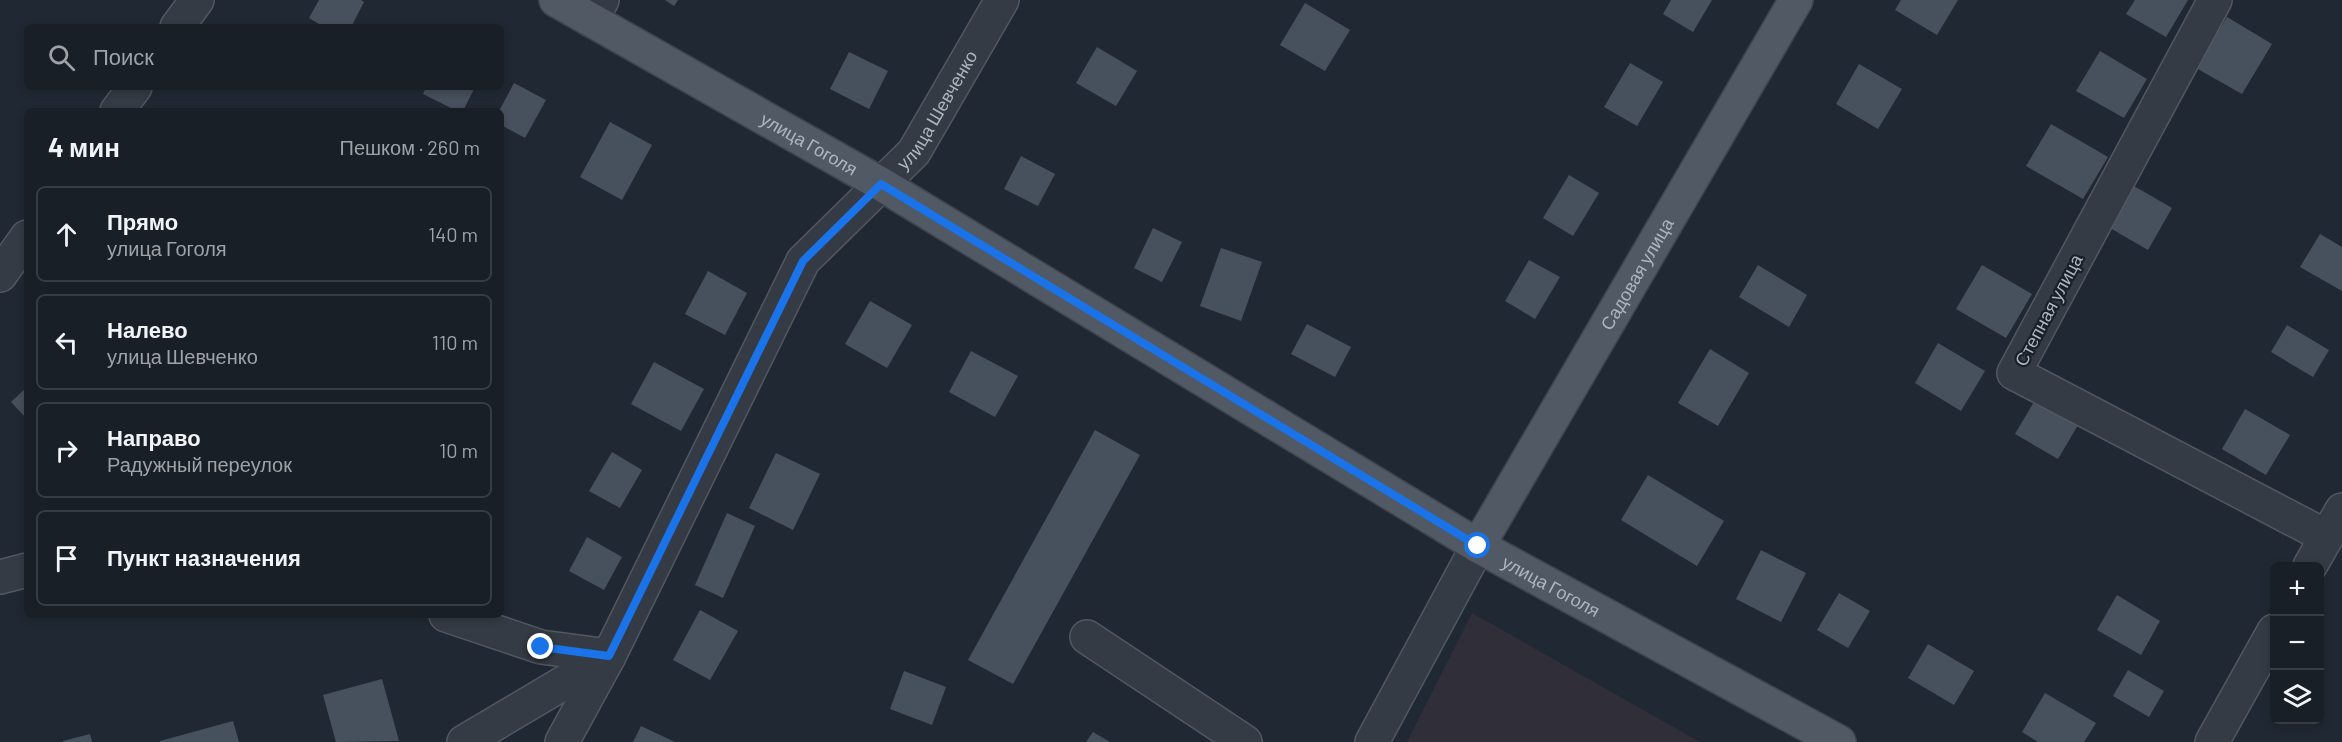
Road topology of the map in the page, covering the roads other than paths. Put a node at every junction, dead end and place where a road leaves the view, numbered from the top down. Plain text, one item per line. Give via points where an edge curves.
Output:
1 (197, 0) edge
2 (556, 0) edge
3 (1002, 0) edge
4 (1796, 0) edge
5 (2215, 0) edge
6 (597, 10) edge
7 (179, 24) edge
8 (133, 90) edge
9 (119, 108) edge
10 (881, 184) junction
11 (2334, 524) edge
12 (1478, 546) junction
13 (2313, 562) edge
14 (24, 571) edge
15 (0, 577) edge
16 (455, 618) edge
17 (1087, 637) dead end
18 (2270, 638) edge
19 (609, 656) junction
20 (464, 742) edge
21 (562, 742) edge
22 (1245, 742) edge
23 (1372, 742) edge
24 (1839, 742) edge
25 (2212, 742) edge

1 - 7 street
2 - 6 main road, улица Гоголя
3 - 10 street, улица Шевченко via 914,152
4 - 12 main road, Садовая улица
5 - 11 street, Степная улица via 2014,373
6 - 10 main road, улица Гоголя
8 - 9 street
10 - 12 main road, улица Гоголя
10 - 19 street, улица Шевченко via 803,261
11 - 13 street, Степная улица
12 - 23 street
12 - 24 main road, улица Гоголя
14 - 15 street
16 - 19 street via 541,647
17 - 22 street
18 - 25 street
19 - 20 street
19 - 21 street, улица Шевченко

